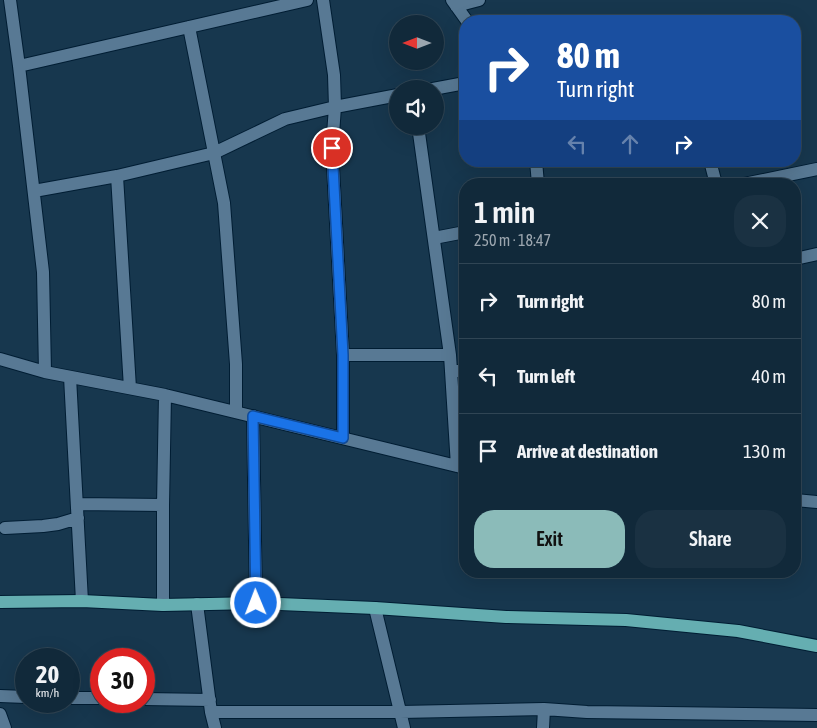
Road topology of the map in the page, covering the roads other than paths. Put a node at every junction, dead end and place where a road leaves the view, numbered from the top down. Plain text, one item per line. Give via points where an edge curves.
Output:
1 (10, 0) edge
2 (323, 0) edge
3 (479, 0) edge
4 (302, 1) edge
5 (454, 3) edge
6 (463, 15) edge
7 (189, 27) junction
8 (19, 66) junction
9 (459, 84) edge
10 (444, 87) edge
11 (389, 97) edge
12 (335, 107) junction
13 (419, 135) edge
14 (214, 153) junction
15 (817, 169) edge
16 (117, 176) junction
17 (773, 178) edge
18 (34, 191) junction
19 (459, 233) edge
20 (434, 238) junction
21 (817, 254) edge
22 (801, 258) edge
23 (343, 355) junction
24 (450, 355) junction
25 (0, 359) edge
26 (451, 371) junction
27 (459, 371) edge
28 (45, 372) junction
29 (70, 377) junction
30 (130, 388) junction
31 (165, 395) junction
32 (236, 412) junction
33 (253, 416) junction
34 (343, 438) junction
35 (459, 448) edge
36 (459, 467) edge
37 (801, 501) edge
38 (817, 502) edge
39 (77, 504) junction
40 (163, 505) junction
41 (78, 518) junction
42 (5, 528) dead end
43 (82, 601) junction
44 (0, 602) edge
45 (256, 603) junction
46 (197, 604) junction
47 (163, 605) junction
48 (375, 608) junction
49 (817, 646) edge
50 (0, 696) edge
51 (15, 697) edge
52 (155, 700) edge
53 (211, 706) junction
54 (544, 709) junction
55 (401, 712) junction
56 (0, 714) edge
57 (817, 715) edge
58 (4, 728) edge
59 (215, 728) edge
60 (404, 728) edge
61 (543, 728) edge

1 - 8 street
2 - 12 street via 334,75
3 - 5 street
4 - 7 street
5 - 6 street
7 - 8 street
7 - 14 street
8 - 18 street
9 - 10 street
11 - 12 street
12 - 14 street via 285,119
12 - 23 street via 332,148
13 - 20 street
14 - 16 street
14 - 32 street via 224,203 236,364
15 - 17 street
16 - 18 street
16 - 30 street
18 - 28 street via 43,272
19 - 20 street
20 - 24 street
21 - 22 street
23 - 24 street
23 - 34 street
24 - 26 street
25 - 28 street
26 - 27 street
26 - 35 street
28 - 29 street
29 - 30 street
29 - 39 street
30 - 31 street
31 - 32 street
31 - 40 street
32 - 33 street
33 - 34 street
33 - 45 street
34 - 36 street
37 - 38 street
39 - 40 street
39 - 41 street
40 - 47 street
41 - 42 street via 58,524
41 - 43 street
43 - 44 main road
43 - 47 main road
45 - 46 main road
45 - 48 main road
46 - 47 main road
46 - 53 street
48 - 49 main road via 506,617 626,620 738,631
48 - 55 street
50 - 51 street
52 - 53 street
53 - 55 street
53 - 59 street
54 - 55 street
54 - 57 street
54 - 61 street
55 - 60 street
56 - 58 street

